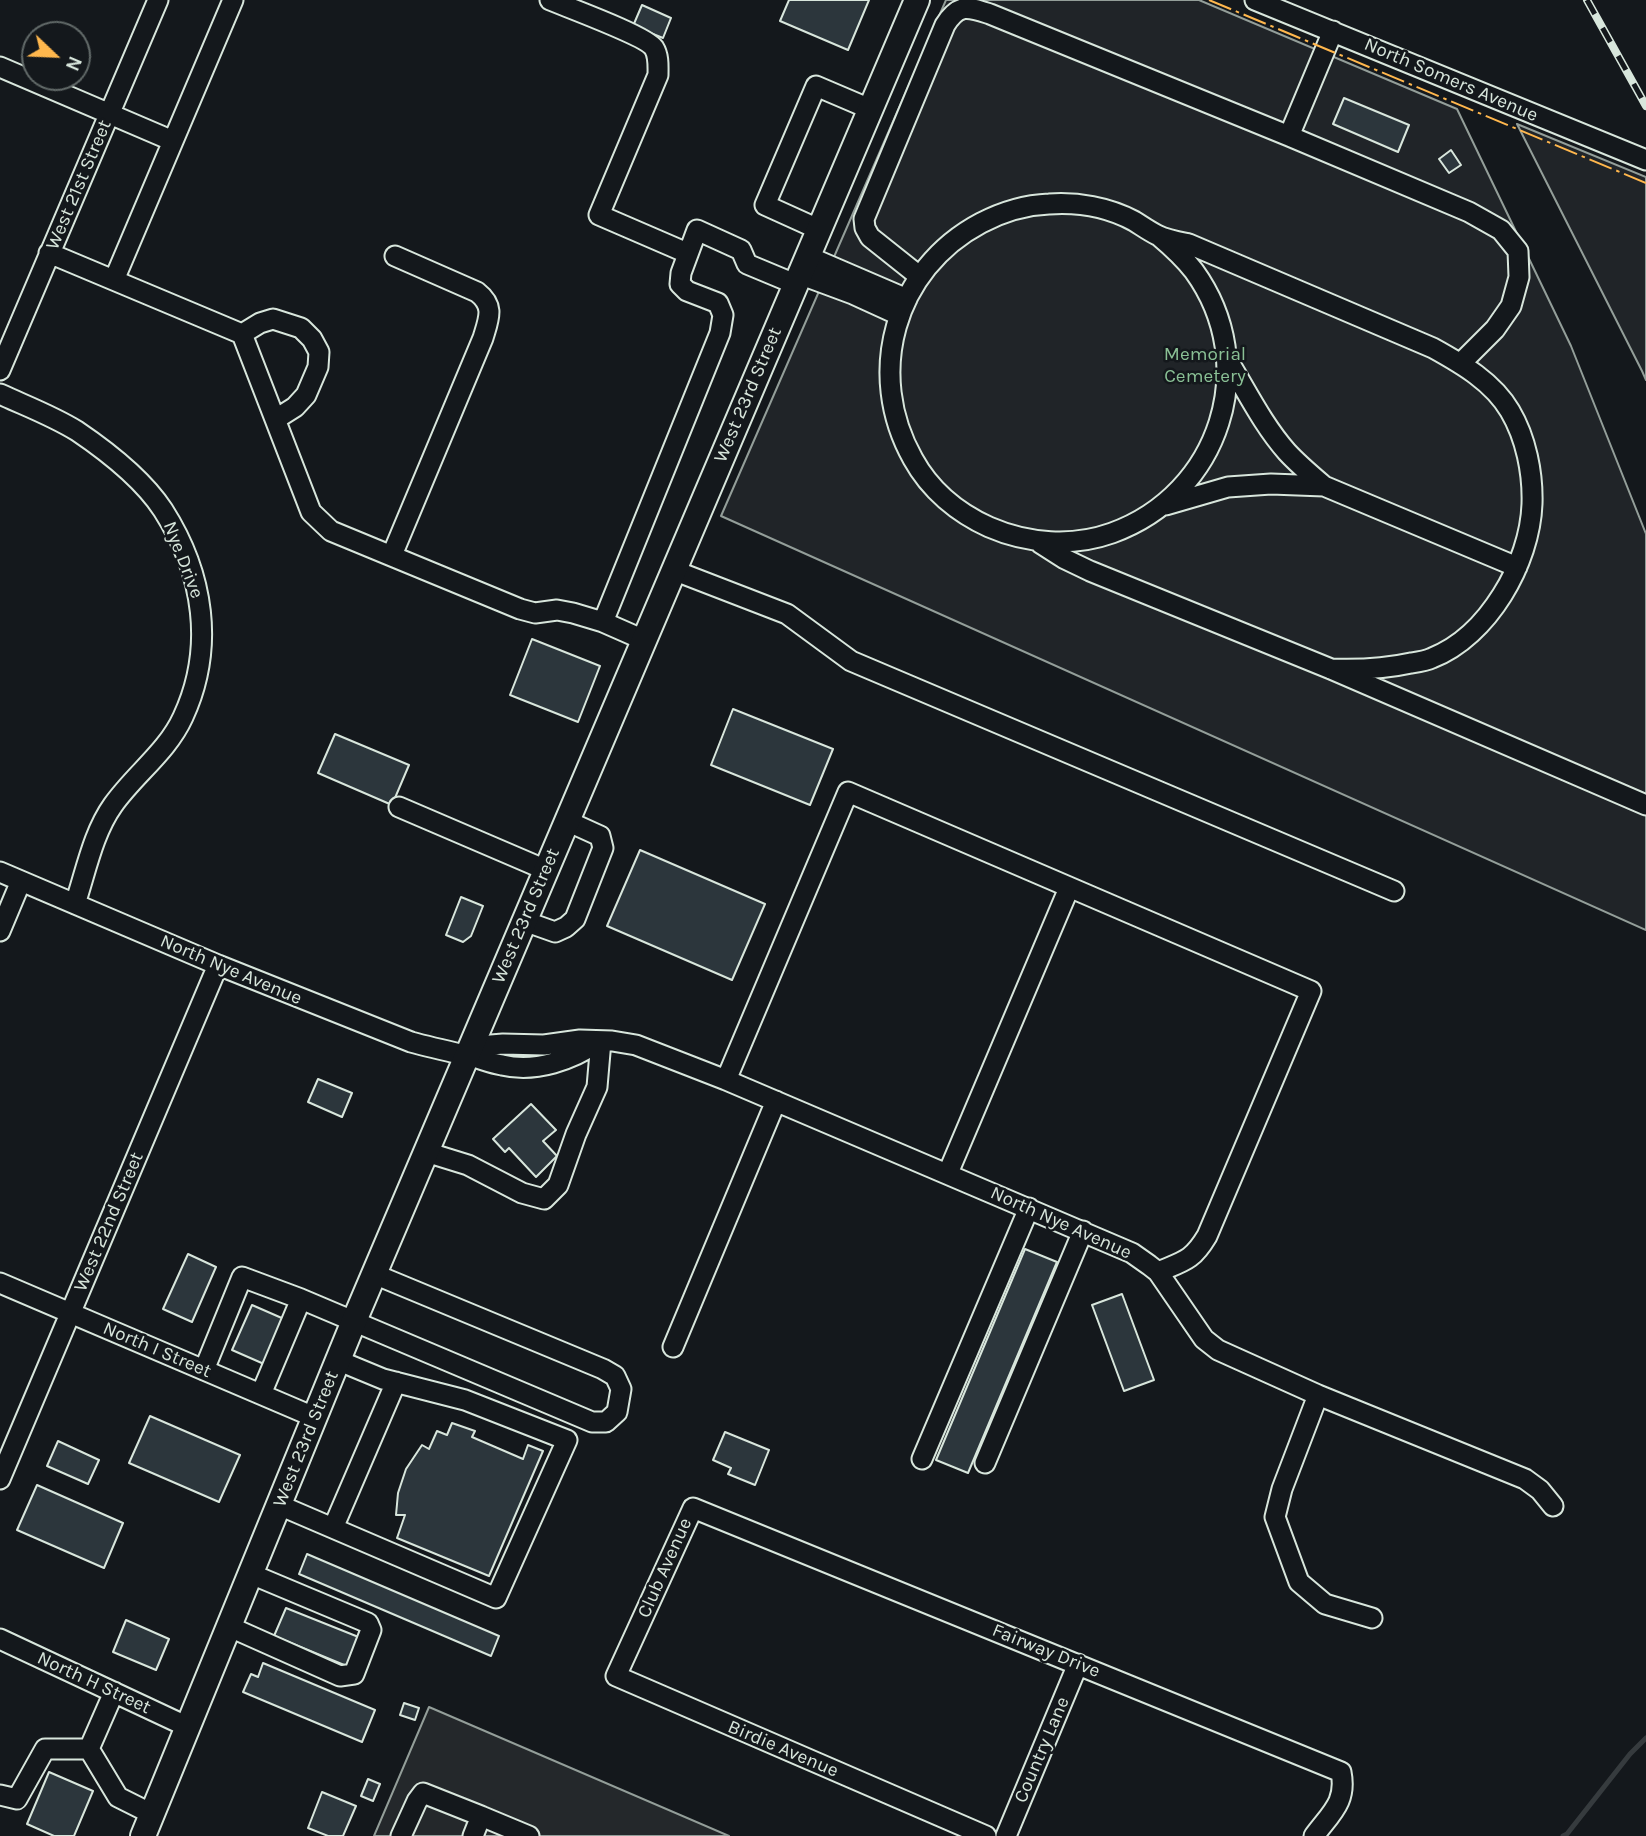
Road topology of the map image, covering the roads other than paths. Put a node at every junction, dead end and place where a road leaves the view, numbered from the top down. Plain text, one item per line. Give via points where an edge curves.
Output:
1 (158, 0) edge
2 (233, 0) edge
3 (550, 0) edge
4 (917, 0) edge
5 (1255, 0) edge
6 (590, 8) edge
7 (1333, 31) junction
8 (0, 67) edge
9 (870, 109) junction
10 (110, 114) junction
11 (1289, 136) junction
12 (173, 141) junction
13 (1646, 160) edge
14 (818, 229) junction
15 (1159, 236) junction
16 (49, 253) junction
17 (687, 253) junction
18 (395, 256) dead end
19 (800, 272) junction
20 (919, 276) junction
21 (114, 280) junction
22 (903, 307) junction
23 (242, 334) junction
24 (1226, 357) junction
25 (1461, 363) junction
26 (0, 370) edge
27 (0, 394) edge
28 (276, 419) junction
29 (1324, 485) junction
30 (1163, 506) junction
31 (1037, 541) junction
32 (391, 555) junction
33 (1517, 567) junction
34 (673, 570) junction
35 (603, 622) junction
36 (644, 640) junction
37 (1331, 669) junction
38 (1646, 804) edge
39 (399, 807) dead end
40 (567, 821) junction
41 (546, 870) junction
42 (0, 872) edge
43 (21, 881) junction
44 (1069, 888) junction
45 (1394, 891) dead end
46 (75, 904) junction
47 (524, 921) junction
48 (0, 930) edge
49 (218, 965) junction
50 (601, 1041) junction
51 (467, 1055) junction
52 (726, 1080) junction
53 (776, 1101) junction
54 (426, 1152) junction
55 (948, 1174) junction
56 (1029, 1208) junction
57 (1083, 1231) junction
58 (1157, 1272) junction
59 (374, 1273) junction
60 (0, 1283) edge
61 (301, 1299) junction
62 (71, 1313) junction
63 (354, 1321) junction
64 (673, 1346) dead end
65 (337, 1360) junction
66 (204, 1370) junction
67 (396, 1382) junction
68 (261, 1394) junction
69 (1318, 1395) junction
70 (314, 1417) junction
71 (922, 1459) dead end
72 (985, 1463) dead end
73 (0, 1479) edge
74 (279, 1505) junction
75 (1553, 1506) dead end
76 (333, 1528) junction
77 (744, 1528) joint
78 (251, 1574) junction
79 (1372, 1618) dead end
80 (230, 1627) junction
81 (0, 1639) edge
82 (632, 1642) joint
83 (1078, 1664) junction
84 (114, 1692) junction
85 (188, 1727) junction
86 (89, 1749) junction
87 (0, 1795) edge
88 (481, 1816) junction
89 (147, 1825) edge
90 (401, 1836) edge
91 (473, 1836) edge
92 (529, 1836) edge
93 (986, 1836) edge
94 (1006, 1836) edge
95 (1314, 1836) edge

1 - 10 street, West 21st Street
2 - 12 street
3 - 6 street
4 - 9 main road, West 23rd Street
5 - 7 street, North Somers Avenue
6 - 17 street via 654,48 658,60 658,75 599,215
7 - 11 street
7 - 13 street, North Somers Avenue
8 - 10 street
9 - 14 main road, West 23rd Street
9 - 14 street via 816,86 811,97 765,205
10 - 12 street
10 - 16 street, West 21st Street
11 - 20 street via 990,14 959,9 945,25 864,219 870,237
11 - 25 street via 1469,212 1501,230 1518,251 1519,277 1511,306
12 - 21 street
14 - 19 main road, West 23rd Street
15 - 20 street via 1107,210 1078,204 1033,205 993,216 967,230
15 - 24 street via 1205,288 1216,311
15 - 25 street via 1216,255
16 - 21 street
16 - 26 street, West 21st Street
17 - 19 street via 697,230 741,250 747,264
17 - 35 street via 680,284 718,303 723,315 720,333
18 - 32 street via 477,292 489,307 483,338
19 - 22 street via 853,294
19 - 34 main road, West 23rd Street
20 - 22 street
21 - 23 street
22 - 31 street via 893,335 889,375 899,430 914,462 956,508 1003,533
23 - 28 street
23 - 28 street via 273,319 301,328 319,352 306,395
24 - 29 street via 1286,451
24 - 30 street via 1225,400 1213,440 1192,476
25 - 33 street via 1488,383 1510,411 1524,444 1532,505
27 - 46 street, Nye Drive via 75,429 137,479 162,508 179,539 201,609 202,653 182,720 113,806 95,840
28 - 32 street via 311,512 331,530
29 - 30 street via 1228,487
29 - 33 street
30 - 31 street via 1103,536
31 - 37 street via 1090,571
32 - 35 street via 520,610 557,610
33 - 37 street via 1485,621 1432,659 1368,670
34 - 36 main road, West 23rd Street
34 - 45 street via 787,614 850,661
35 - 36 street
36 - 40 main road, West 23rd Street
37 - 38 street
39 - 41 street
40 - 41 main road, West 23rd Street
40 - 47 street via 600,836 603,848 575,919 555,932
41 - 47 main road, West 23rd Street
42 - 43 street, North Nye Avenue
43 - 46 street, North Nye Avenue
43 - 48 street
44 - 52 street via 848,792
44 - 55 street
44 - 58 street via 1311,991 1208,1236 1191,1258
46 - 49 street, North Nye Avenue
47 - 51 main road, West 23rd Street
49 - 51 street, North Nye Avenue via 385,1033
49 - 62 street, West 22nd Street
50 - 51 street, North Nye Avenue via 570,1058 540,1065 505,1066
50 - 52 street, North Nye Avenue via 636,1045
50 - 54 street via 597,1087 558,1185 544,1199
51 - 54 main road, West 23rd Street
52 - 53 street, North Nye Avenue
53 - 55 street, North Nye Avenue
53 - 64 street
54 - 59 main road, West 23rd Street
55 - 56 street, North Nye Avenue
56 - 57 street, North Nye Avenue
56 - 71 street
57 - 58 street, North Nye Avenue via 1137,1256
57 - 72 street
58 - 69 street, North Nye Avenue via 1204,1339 1218,1350
59 - 63 main road, West 23rd Street
59 - 63 street via 603,1369 615,1376 621,1389 617,1412 606,1422 593,1422
60 - 62 street, North I Street
61 - 63 street
61 - 66 street via 242,1277
61 - 68 street
62 - 66 street, North I Street
62 - 73 street, West 22nd Street
63 - 65 main road, West 23rd Street
65 - 67 street
65 - 70 main road, West 23rd Street
66 - 68 street, North I Street
67 - 76 street
67 - 76 street via 465,1400 567,1440 496,1598
68 - 70 street, North I Street
69 - 75 street, North Nye Avenue via 1525,1479
69 - 79 street via 1275,1517 1299,1582 1325,1604
70 - 74 main road, West 23rd Street
74 - 76 street
74 - 78 main road, West 23rd Street
77 - 82 street, Club Avenue via 692,1508
77 - 83 street, Fairway Drive
78 - 80 main road, West 23rd Street
78 - 80 street via 368,1623 371,1630 354,1674 340,1676
80 - 85 main road, West 23rd Street
81 - 84 street, North H Street
82 - 93 street, Birdie Avenue via 616,1676
83 - 94 street, Country Lane
83 - 95 street, Fairway Drive via 1341,1772 1341,1800
84 - 85 street, North H Street
84 - 86 street
85 - 89 main road, West 23rd Street
86 - 87 street via 45,1749 18,1799
86 - 89 street via 118,1797
88 - 90 street via 423,1793
88 - 91 street
88 - 92 street

